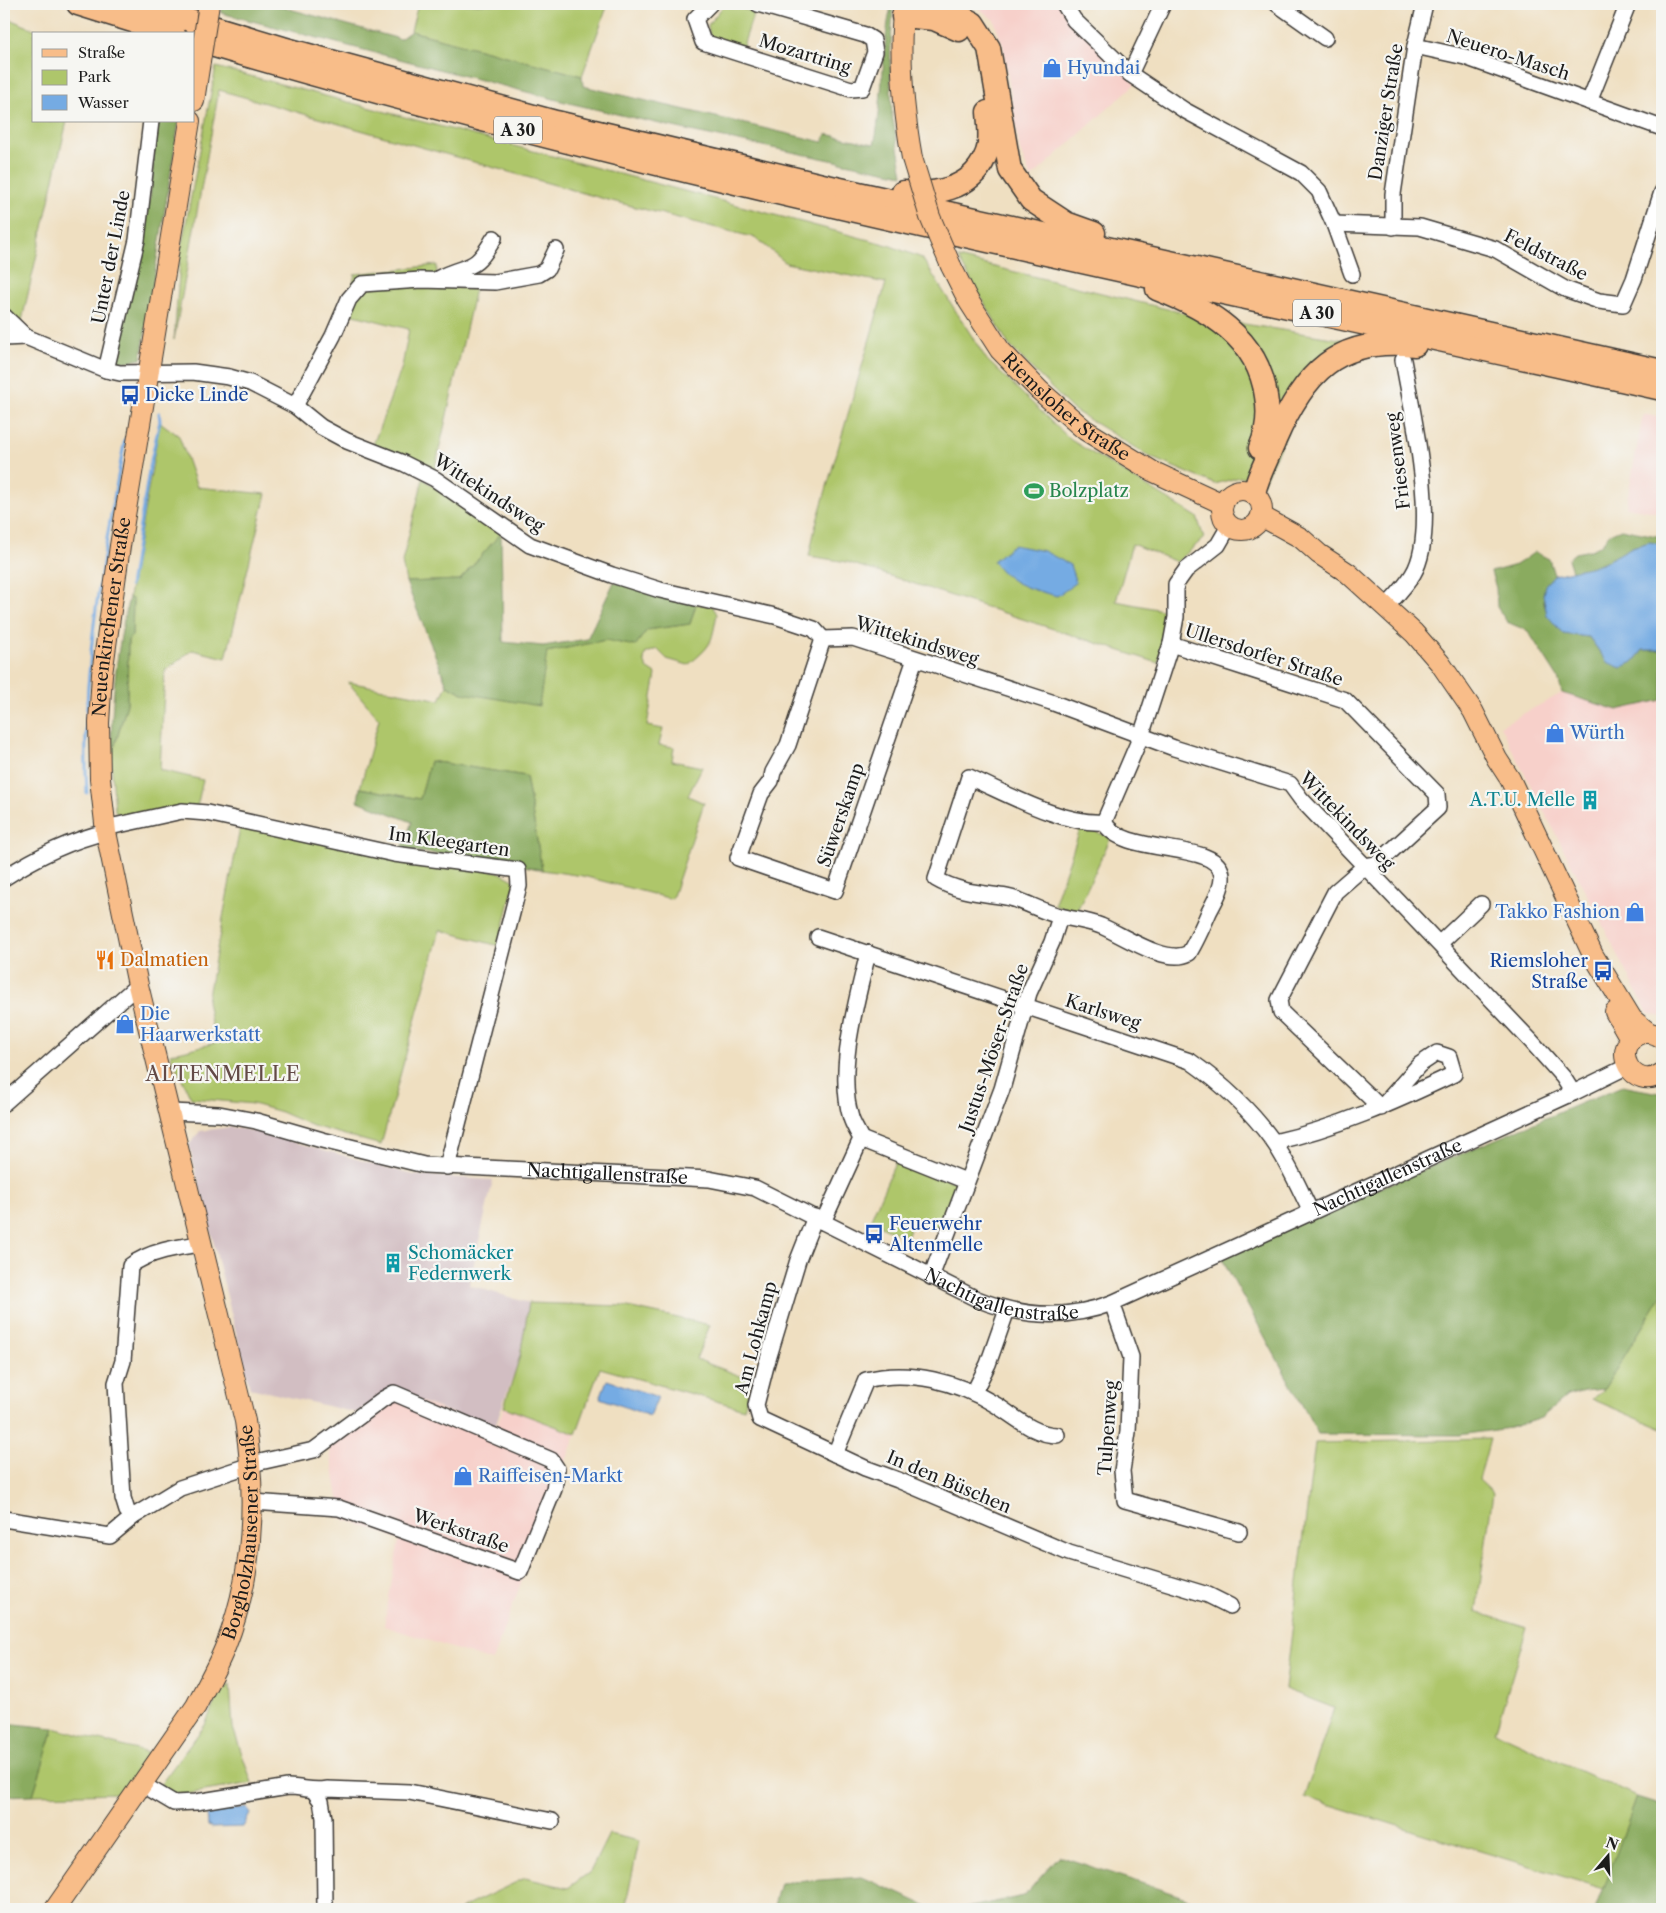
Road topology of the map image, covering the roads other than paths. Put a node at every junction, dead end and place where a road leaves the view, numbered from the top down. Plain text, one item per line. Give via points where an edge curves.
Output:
1 (78, 4) edge
2 (137, 4) edge
3 (209, 4) edge
4 (710, 4) edge
5 (758, 4) edge
6 (937, 4) edge
7 (1064, 4) edge
8 (1163, 4) edge
9 (1277, 4) edge
10 (1425, 4) edge
11 (1628, 4) edge
12 (904, 10) edge
13 (168, 32) edge
14 (1325, 38) dead end
15 (195, 40) edge
16 (1415, 46) junction
17 (1130, 74) junction
18 (195, 94) edge
19 (1589, 102) junction
20 (151, 122) edge
21 (190, 122) edge
22 (1662, 128) edge
23 (822, 185) junction
24 (1662, 192) edge
25 (1334, 224) junction
26 (1393, 227) junction
27 (494, 238) dead end
28 (556, 250) dead end
29 (1187, 266) junction
30 (1106, 268) junction
31 (1352, 274) dead end
32 (436, 280) junction
33 (4, 316) edge
34 (26, 337) junction
35 (4, 338) edge
36 (1529, 359) junction
37 (1403, 360) dead end
38 (106, 370) junction
39 (1662, 371) edge
40 (150, 372) junction
41 (1662, 389) edge
42 (295, 406) junction
43 (1247, 492) junction
44 (1223, 504) junction
45 (1258, 520) junction
46 (1229, 526) junction
47 (1386, 606) junction
48 (823, 639) junction
49 (1171, 644) junction
50 (915, 659) junction
51 (1141, 736) junction
52 (1104, 822) junction
53 (106, 830) junction
54 (1365, 866) junction
55 (4, 878) edge
56 (1481, 904) dead end
57 (1060, 917) junction
58 (818, 937) dead end
59 (1440, 943) junction
60 (868, 953) junction
61 (138, 985) junction
62 (1026, 1006) junction
63 (1652, 1035) edge
64 (1628, 1066) junction
65 (1662, 1073) edge
66 (1574, 1093) junction
67 (4, 1103) edge
68 (1381, 1108) junction
69 (170, 1112) junction
70 (861, 1139) junction
71 (1274, 1142) junction
72 (447, 1167) junction
73 (966, 1181) junction
74 (1311, 1212) junction
75 (819, 1220) junction
76 (201, 1244) junction
77 (931, 1277) junction
78 (1112, 1303) junction
79 (1007, 1310) junction
80 (974, 1392) junction
81 (1057, 1435) dead end
82 (835, 1454) junction
83 (252, 1464) junction
84 (253, 1502) junction
85 (134, 1516) junction
86 (4, 1519) edge
87 (1239, 1532) dead end
88 (1230, 1606) dead end
89 (142, 1784) junction
90 (314, 1791) junction
91 (552, 1821) dead end
92 (55, 1909) edge
93 (325, 1909) edge

1 - 13 highway
2 - 23 highway, A 30 via 556,122
3 - 18 main road, bridge
4 - 5 street, Mozartring via 695,19 703,42 851,89 862,88 875,52 873,40
6 - 29 highway via 973,23 989,48 1010,170 1031,200 1066,224
7 - 17 street via 1074,20
8 - 17 street
9 - 14 street
10 - 16 street, Danziger Straße
11 - 19 street
12 - 23 highway via 957,28 974,46 982,67 988,107 990,139 986,157 974,175 953,189 938,193
12 - 44 main road, Riemsloher Straße, bridge via 903,93 912,158 930,216 951,266 1000,350 1085,430 1152,472
15 - 30 highway, A 30 via 357,88 600,151
16 - 19 street, Neuero-Masch via 1465,57
16 - 26 street, Danziger Straße via 1393,194
17 - 25 street via 1184,110 1300,173 1319,191
19 - 22 street, Neuero-Masch
20 - 38 street, Unter der Linde via 137,240
21 - 40 main road, Neuenkirchener Straße
23 - 29 highway, A 30
24 - 26 street, Feldstraße via 1623,304 1599,301 1565,289 1495,248 1420,227
25 - 26 street, Feldstraße
25 - 31 street
27 - 32 street via 474,265
28 - 32 street via 547,269 539,274 478,283
29 - 39 highway, A 30
30 - 36 highway, A 30
30 - 43 highway via 1208,312 1234,331 1252,352 1264,380 1268,412 1262,443 1246,483
32 - 42 street via 371,282 358,286
33 - 34 street
34 - 35 street
34 - 38 street, Wittekindsweg
36 - 41 highway, A 30
36 - 43 highway via 1398,343 1370,346 1328,361 1300,391
37 - 47 street, Friesenweg via 1424,506 1419,558 1413,574
38 - 40 street, Wittekindsweg
40 - 42 street, Wittekindsweg via 193,372 229,377 264,389
40 - 53 main road, Neuenkirchener Straße via 102,674 99,745
42 - 48 street, Wittekindsweg via 321,427 347,441 435,478 530,545 660,590 776,616 814,629
43 - 44 main road via 1230,494
43 - 45 main road via 1261,504
44 - 46 main road via 1222,516
45 - 46 main road via 1243,530
45 - 47 main road via 1296,546 1319,554 1348,573
46 - 49 street via 1218,546 1179,577
47 - 63 main road via 1440,664 1473,711 1586,964 1624,1024
48 - 50 street, Wittekindsweg via 853,638
48 - 50 street, Süwerskamp via 788,745 771,781 760,794 738,858 835,891
49 - 51 street
49 - 54 street, Ullersdorfer Straße via 1344,700 1437,794 1438,808 1378,864
50 - 51 street, Wittekindsweg via 1051,702
51 - 52 street
51 - 54 street, Wittekindsweg via 1290,784
52 - 57 street via 1116,836 1145,846 1207,857 1221,869 1221,886 1194,946 1182,957 1174,957 1146,948 1102,926 1078,918
52 - 57 street via 1088,824 1046,810 969,777 936,879 950,887 1008,897
53 - 55 street via 31,860
53 - 61 main road, Neuenkirchener Straße
53 - 72 street, Im Kleegarten via 182,811 207,813 394,854 518,870 519,886
54 - 59 street, Wittekindsweg
54 - 68 street via 1335,892 1279,1000 1281,1012
56 - 59 street
57 - 62 street, Justus-Möser-Straße via 1033,980
58 - 60 street, Karlsweg
59 - 66 street, Wittekindsweg via 1563,1076
60 - 62 street, Karlsweg
60 - 70 street via 853,1015 846,1081 851,1118
61 - 67 street
61 - 69 main road, Neuenkirchener Straße
62 - 71 street, Karlsweg via 1190,1062 1255,1118
62 - 73 street, Justus-Möser-Straße via 1002,1089
63 - 64 main road via 1625,1054
64 - 65 main road via 1641,1077 1651,1078
64 - 66 street, Nachtigallenstraße
66 - 74 street, Nachtigallenstraße
68 - 68 street via 1454,1074 1449,1057 1437,1053 1418,1065
68 - 71 street via 1307,1135
69 - 72 street, Nachtigallenstraße via 220,1114 256,1121 386,1157
69 - 76 main road, Borgholzhausener Straße
70 - 73 street
70 - 75 street, Am Lohkamp
71 - 74 street, Karlsweg
72 - 75 street, Nachtigallenstraße via 709,1179 755,1188
73 - 77 street, Justus-Möser-Straße
74 - 78 street, Nachtigallenstraße
75 - 77 street, Nachtigallenstraße
75 - 82 street, Am Lohkamp via 787,1294 756,1405 760,1419
76 - 83 main road, Borgholzhausener Straße via 245,1421
76 - 85 street via 158,1252 130,1266 123,1361 116,1383 123,1498 127,1511
77 - 79 street, Nachtigallenstraße via 977,1300
78 - 79 street, Nachtigallenstraße via 1090,1311 1052,1316
78 - 87 street, Tulpenweg via 1131,1357 1128,1432 1122,1471 1125,1500
79 - 80 street via 988,1364
80 - 81 street via 1029,1427
80 - 82 street via 954,1384 916,1377 885,1375 866,1380
82 - 88 street, In den Büschen via 1069,1553 1208,1595
83 - 84 main road, Borgholzhausener Straße
83 - 84 street, Werkstraße via 314,1450 394,1393 550,1460 557,1469 554,1489 520,1572 339,1508
83 - 85 street via 180,1488
84 - 89 main road, Borgholzhausener Straße via 242,1593 226,1646 196,1706
85 - 86 street via 110,1536
89 - 90 street via 174,1802 196,1802 288,1787
89 - 92 main road, Borgholzhausener Straße
90 - 91 street via 409,1792
90 - 93 street via 322,1801 324,1818

